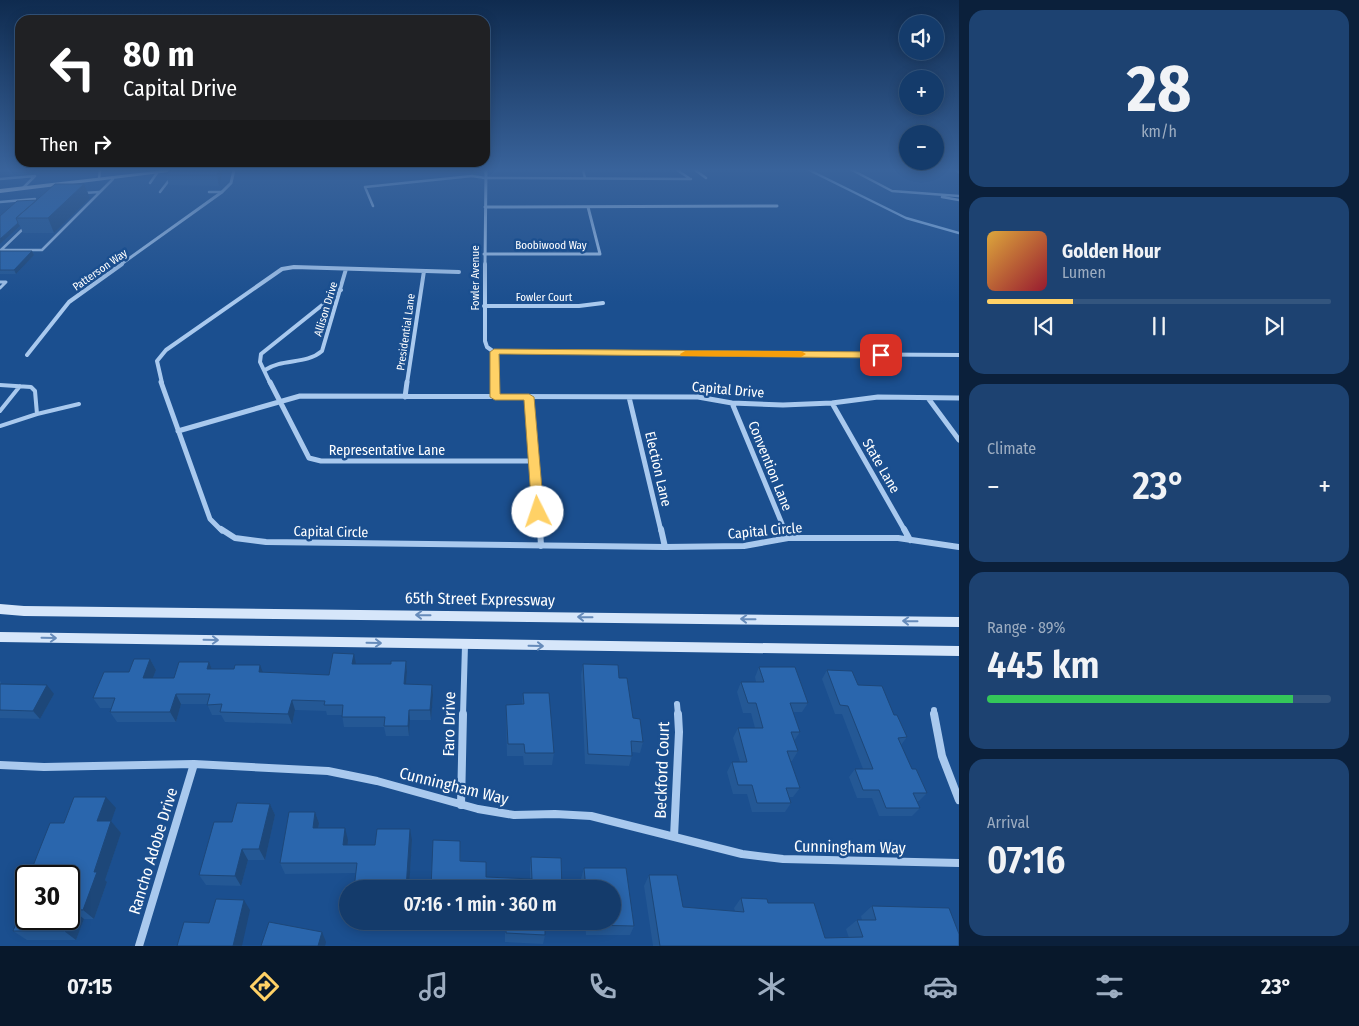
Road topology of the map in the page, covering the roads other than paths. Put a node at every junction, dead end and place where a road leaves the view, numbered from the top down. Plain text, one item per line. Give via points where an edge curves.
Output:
1 (77, 214) edge
2 (191, 214) edge
3 (485, 214) edge
4 (590, 214) edge
5 (28, 224) edge
6 (484, 254) junction
7 (346, 269) junction
8 (424, 271) junction
9 (459, 272) dead end
10 (0, 282) edge
11 (0, 288) edge
12 (341, 290) junction
13 (603, 303) dead end
14 (484, 306) junction
15 (494, 352) junction
16 (27, 355) dead end
17 (959, 355) edge
18 (265, 370) junction
19 (0, 385) edge
20 (20, 386) junction
21 (406, 397) junction
22 (495, 397) junction
23 (529, 397) junction
24 (629, 397) junction
25 (928, 398) junction
26 (959, 398) edge
27 (280, 403) junction
28 (732, 403) junction
29 (832, 403) junction
30 (79, 404) dead end
31 (0, 411) edge
32 (37, 414) junction
33 (0, 426) edge
34 (178, 431) junction
35 (959, 440) edge
36 (534, 461) junction
37 (788, 538) junction
38 (910, 540) junction
39 (541, 546) junction
40 (665, 547) junction
41 (959, 547) edge
42 (0, 609) edge
43 (959, 622) edge
44 (0, 637) edge
45 (464, 645) junction
46 (959, 651) edge
47 (677, 704) dead end
48 (934, 710) dead end
49 (194, 764) junction
50 (0, 766) edge
51 (959, 800) edge
52 (461, 805) junction
53 (674, 837) junction
54 (959, 863) edge
55 (139, 946) edge

1 - 5 lane via 42,250 1,250
2 - 16 street, Patterson Way via 69,302
3 - 6 street, Fowler Avenue
4 - 6 street, Boobiwood Way via 600,254
6 - 14 street, Fowler Avenue
7 - 8 street, Capital Circle
7 - 12 street, Allison Drive
7 - 34 street, Capital Circle via 282,269 166,350 157,361 158,372
8 - 9 street, Capital Circle
8 - 21 street, Presidential Lane
10 - 11 lane via 6,282
12 - 18 street, Representative Lane via 261,354 260,362
12 - 18 street, Allison Drive via 317,357 272,364
13 - 14 street, Fowler Court
14 - 15 street, Fowler Avenue via 485,341
15 - 17 street
15 - 22 street
18 - 27 street, Representative Lane
19 - 20 lane
20 - 31 lane
20 - 32 lane via 31,387 35,392
21 - 22 street, Capital Drive
21 - 27 street, Capital Drive via 300,396
22 - 23 street, Capital Drive
23 - 24 street, Capital Drive
23 - 36 street
24 - 28 street, Capital Drive via 698,397
24 - 40 street, Election Lane
25 - 26 street, Capital Drive
25 - 29 street, Capital Drive via 868,398
25 - 35 street
27 - 34 street, Capital Drive
27 - 36 street, Representative Lane via 304,451 309,458 321,461
28 - 29 street, Capital Drive
28 - 37 street, Convention Lane
29 - 38 street, State Lane
30 - 32 lane
32 - 33 lane
34 - 39 street, Capital Circle via 210,519 222,532 242,540
36 - 39 street
37 - 38 street, Capital Circle
37 - 40 street, Capital Circle via 744,546
38 - 41 street, Capital Circle
39 - 40 street, Capital Circle
43 -> 42 main road, 65th Street Expressway
44 -> 45 main road
45 -> 46 main road
45 - 52 street, Faro Drive
47 - 53 street, Beckford Court via 679,732
48 - 51 street via 945,768
49 - 50 street, Cunningham Way
49 - 52 street, Cunningham Way via 328,771
49 - 55 street, Rancho Adobe Drive
52 - 53 street, Cunningham Way via 514,815 592,816
53 - 54 street, Cunningham Way via 742,854 783,859

